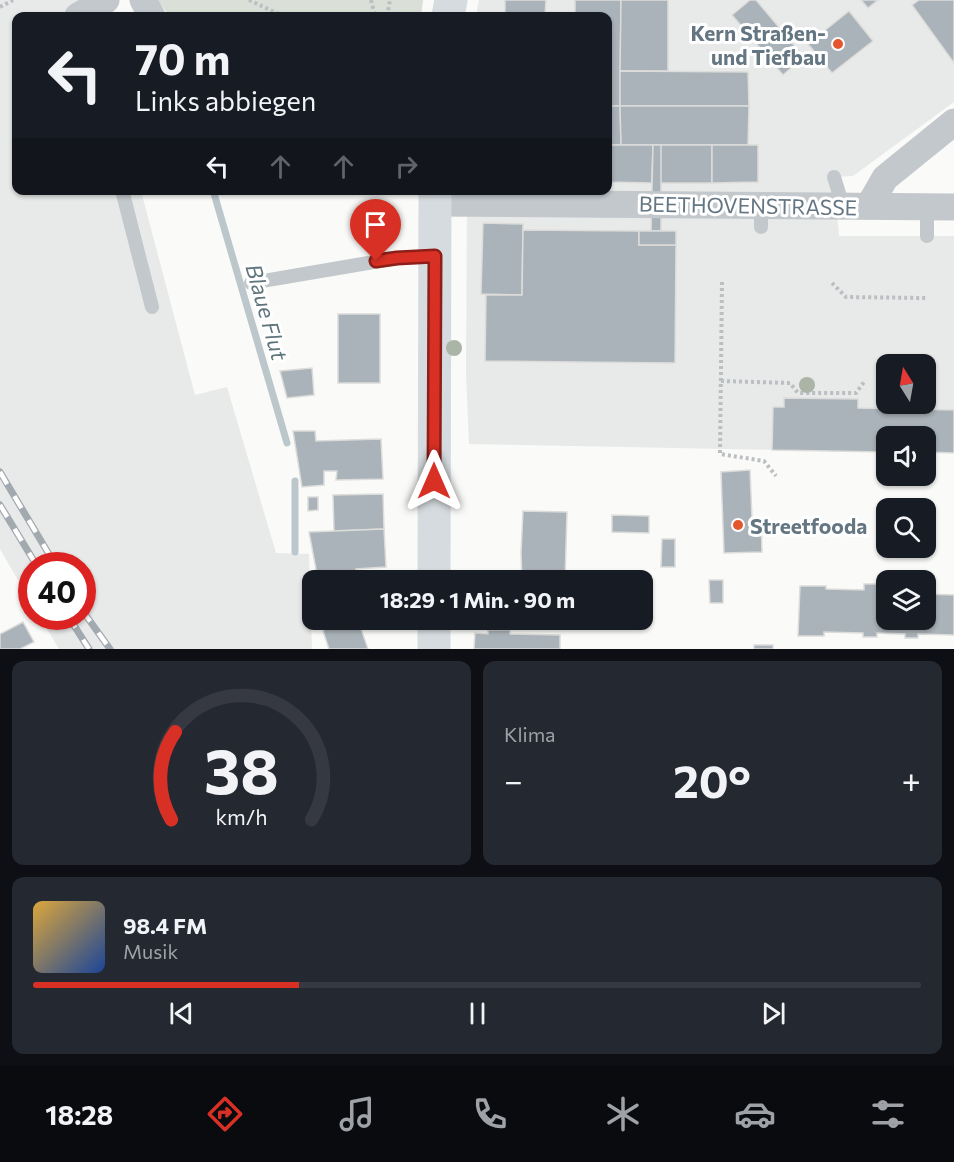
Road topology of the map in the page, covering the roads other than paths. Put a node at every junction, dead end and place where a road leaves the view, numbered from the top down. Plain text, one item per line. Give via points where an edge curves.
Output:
1 (106, 0) edge
2 (76, 11) edge
3 (954, 122) edge
4 (834, 177) dead end
5 (123, 195) edge
6 (435, 197) edge
7 (856, 206) junction
8 (927, 207) junction
9 (954, 207) edge
10 (927, 236) dead end
11 (435, 256) junction
12 (250, 283) dead end
13 (152, 307) dead end
14 (434, 570) edge
15 (434, 630) edge
16 (434, 649) edge

1 - 2 street
3 - 7 street
4 - 7 lane
5 - 13 lane
6 - 7 street, BEETHOVENSTRASSE via 761,216
6 - 11 street
7 - 8 street, BEETHOVENSTRASSE
8 - 9 street, BEETHOVENSTRASSE
8 - 10 lane
11 - 12 lane via 397,258
11 - 14 street
15 - 16 street

